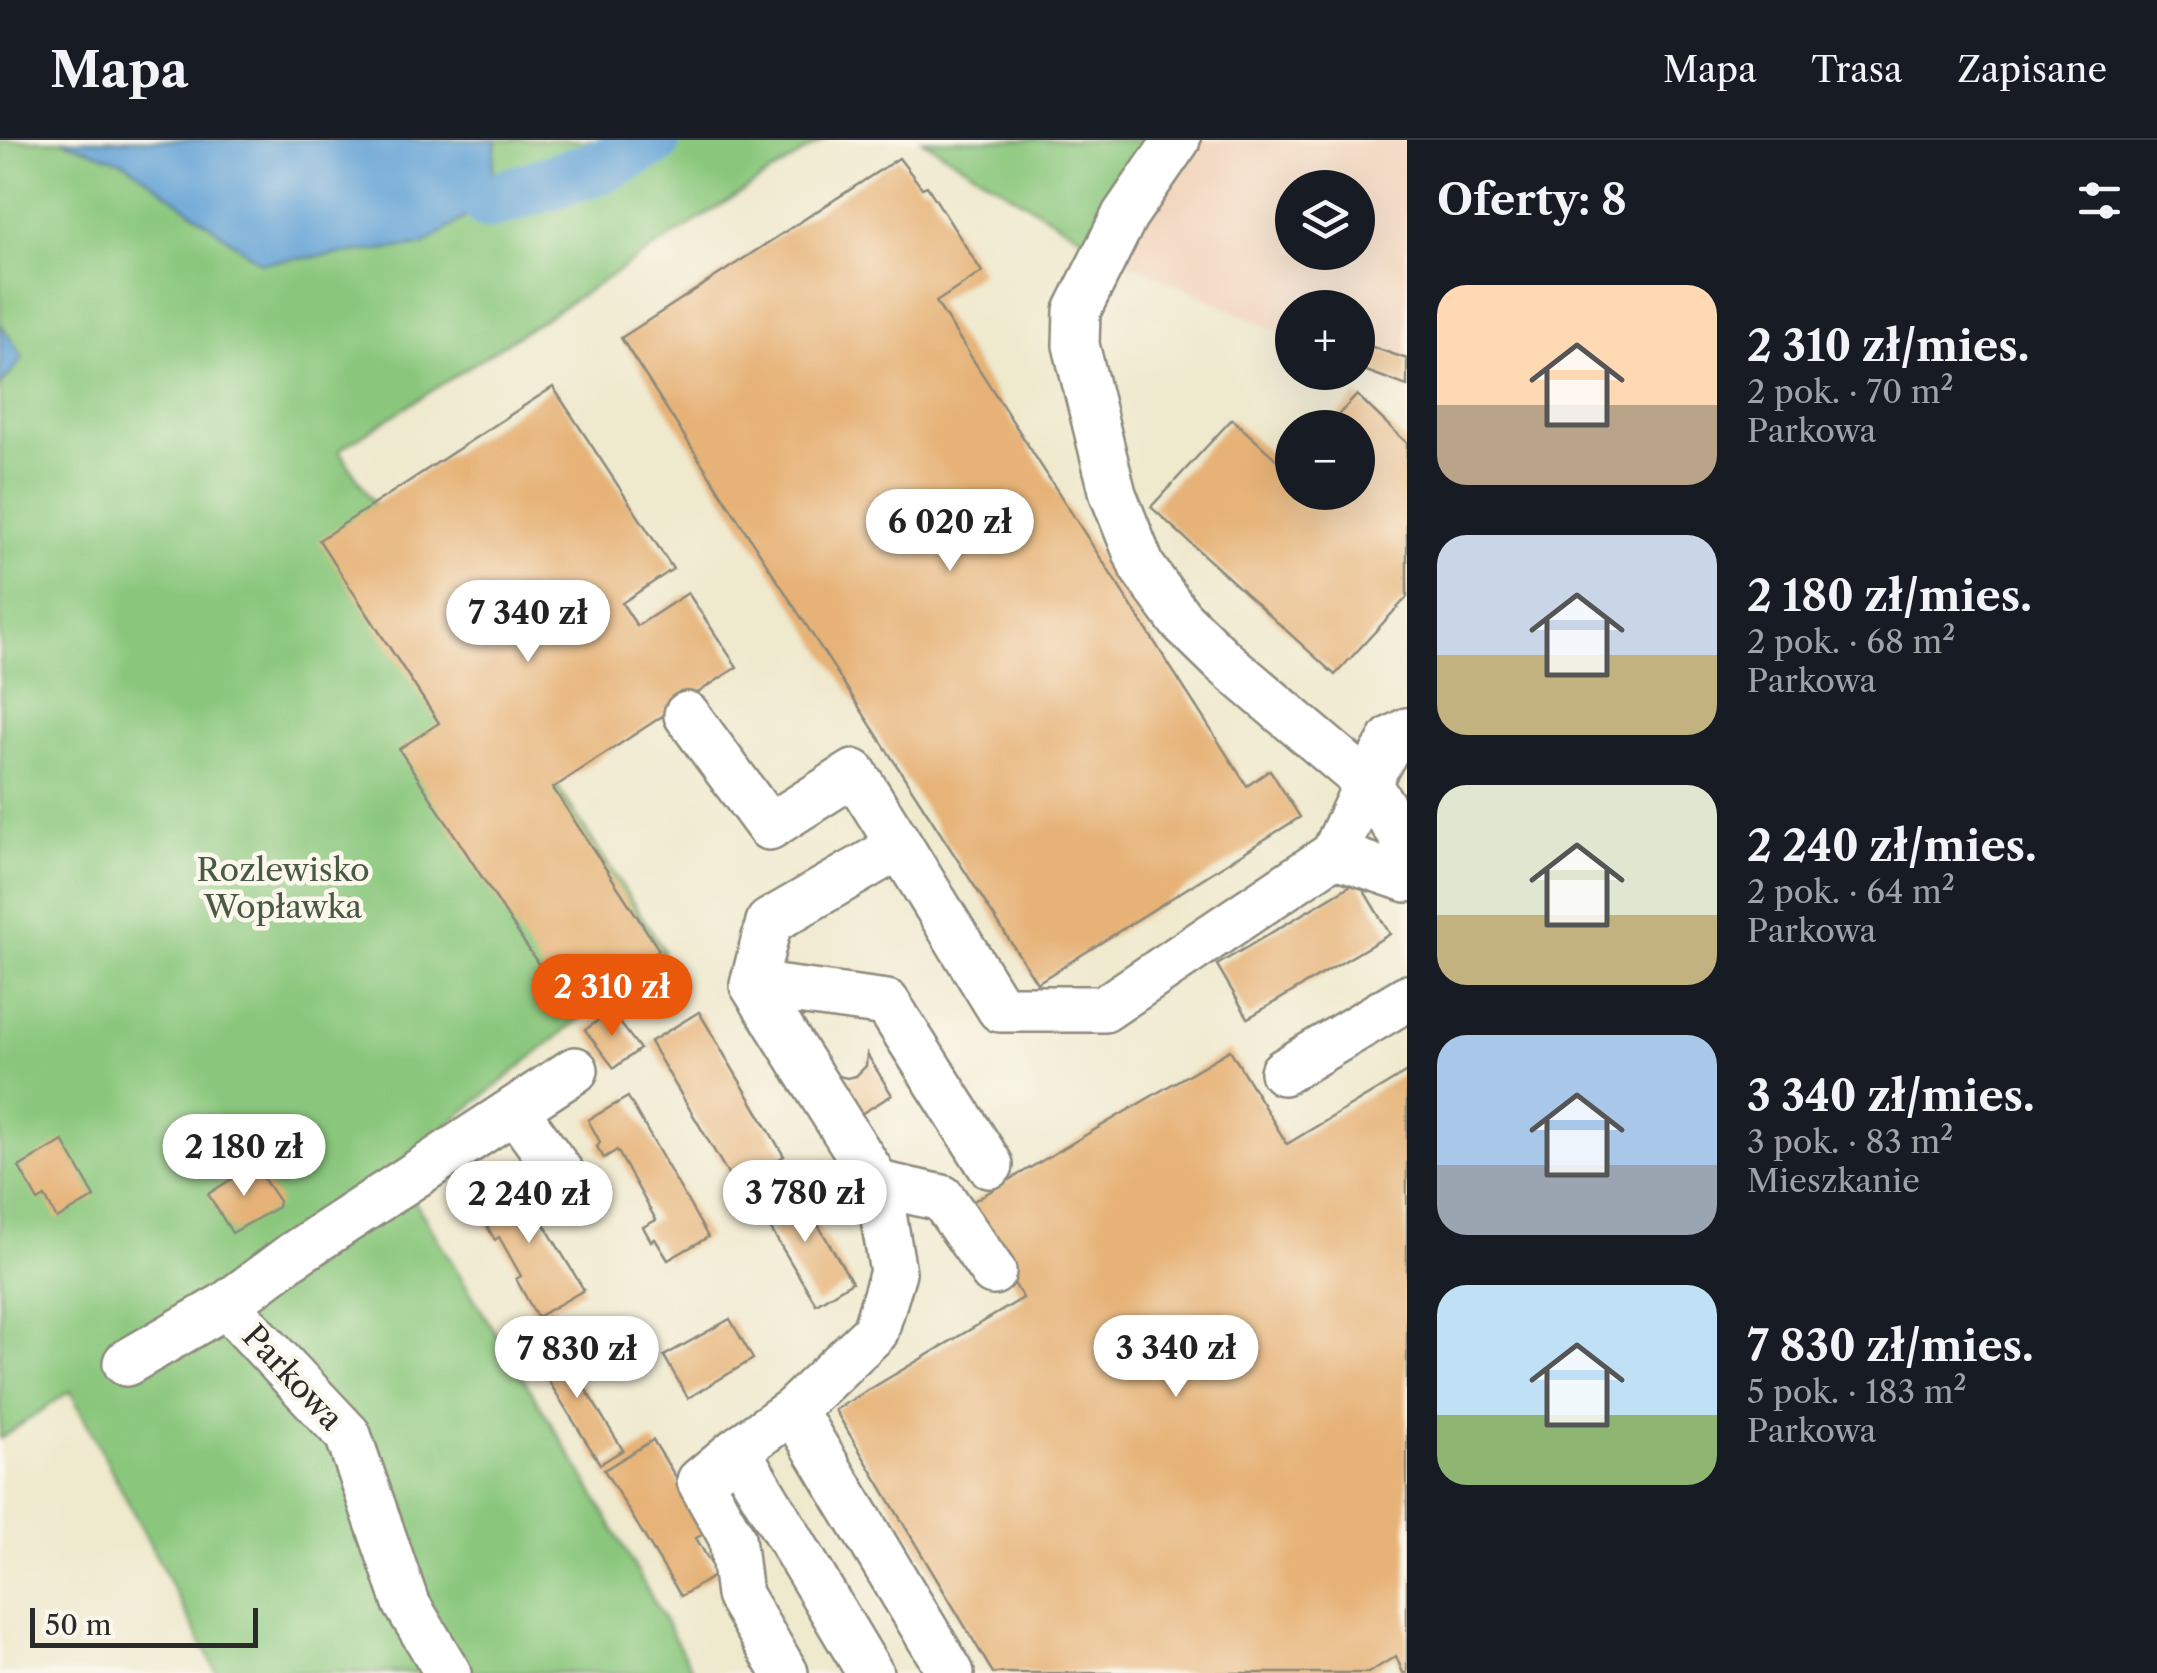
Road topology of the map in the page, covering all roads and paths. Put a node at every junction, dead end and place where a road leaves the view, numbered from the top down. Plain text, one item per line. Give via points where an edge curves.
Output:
1 (1177, 140) edge
2 (687, 715) dead end
3 (1407, 732) edge
4 (1367, 783) junction
5 (1407, 844) edge
6 (900, 846) junction
7 (1334, 854) junction
8 (1407, 879) edge
9 (753, 985) junction
10 (1407, 998) edge
11 (575, 1070) dead end
12 (1283, 1072) dead end
13 (514, 1110) junction
14 (990, 1166) dead end
15 (567, 1182) dead end
16 (878, 1184) junction
17 (993, 1272) dead end
18 (226, 1304) junction
19 (126, 1363) dead end
20 (793, 1410) junction
21 (737, 1450) junction
22 (448, 1673) edge
23 (785, 1673) edge
24 (870, 1673) edge
25 (951, 1673) edge

1 - 4 street via 1125,216 1077,312 1076,346 1113,494 1142,567 1180,619
2 - 6 street via 769,827 854,774
3 - 4 street via 1392,740
4 - 5 street
4 - 7 street
6 - 7 street via 1000,1009 1104,1009
6 - 9 street via 769,922
7 - 8 street
9 - 14 street via 888,1003
9 - 16 street
10 - 12 street
11 - 13 street, Parkowa
13 - 15 street
13 - 18 street, Parkowa
16 - 17 street via 942,1198
16 - 20 street via 893,1272 875,1332
18 - 19 street
18 - 22 street, Parkowa via 348,1435 406,1603
20 - 21 street
20 - 25 street
21 - 23 street via 700,1480 732,1538 738,1595
21 - 24 street

